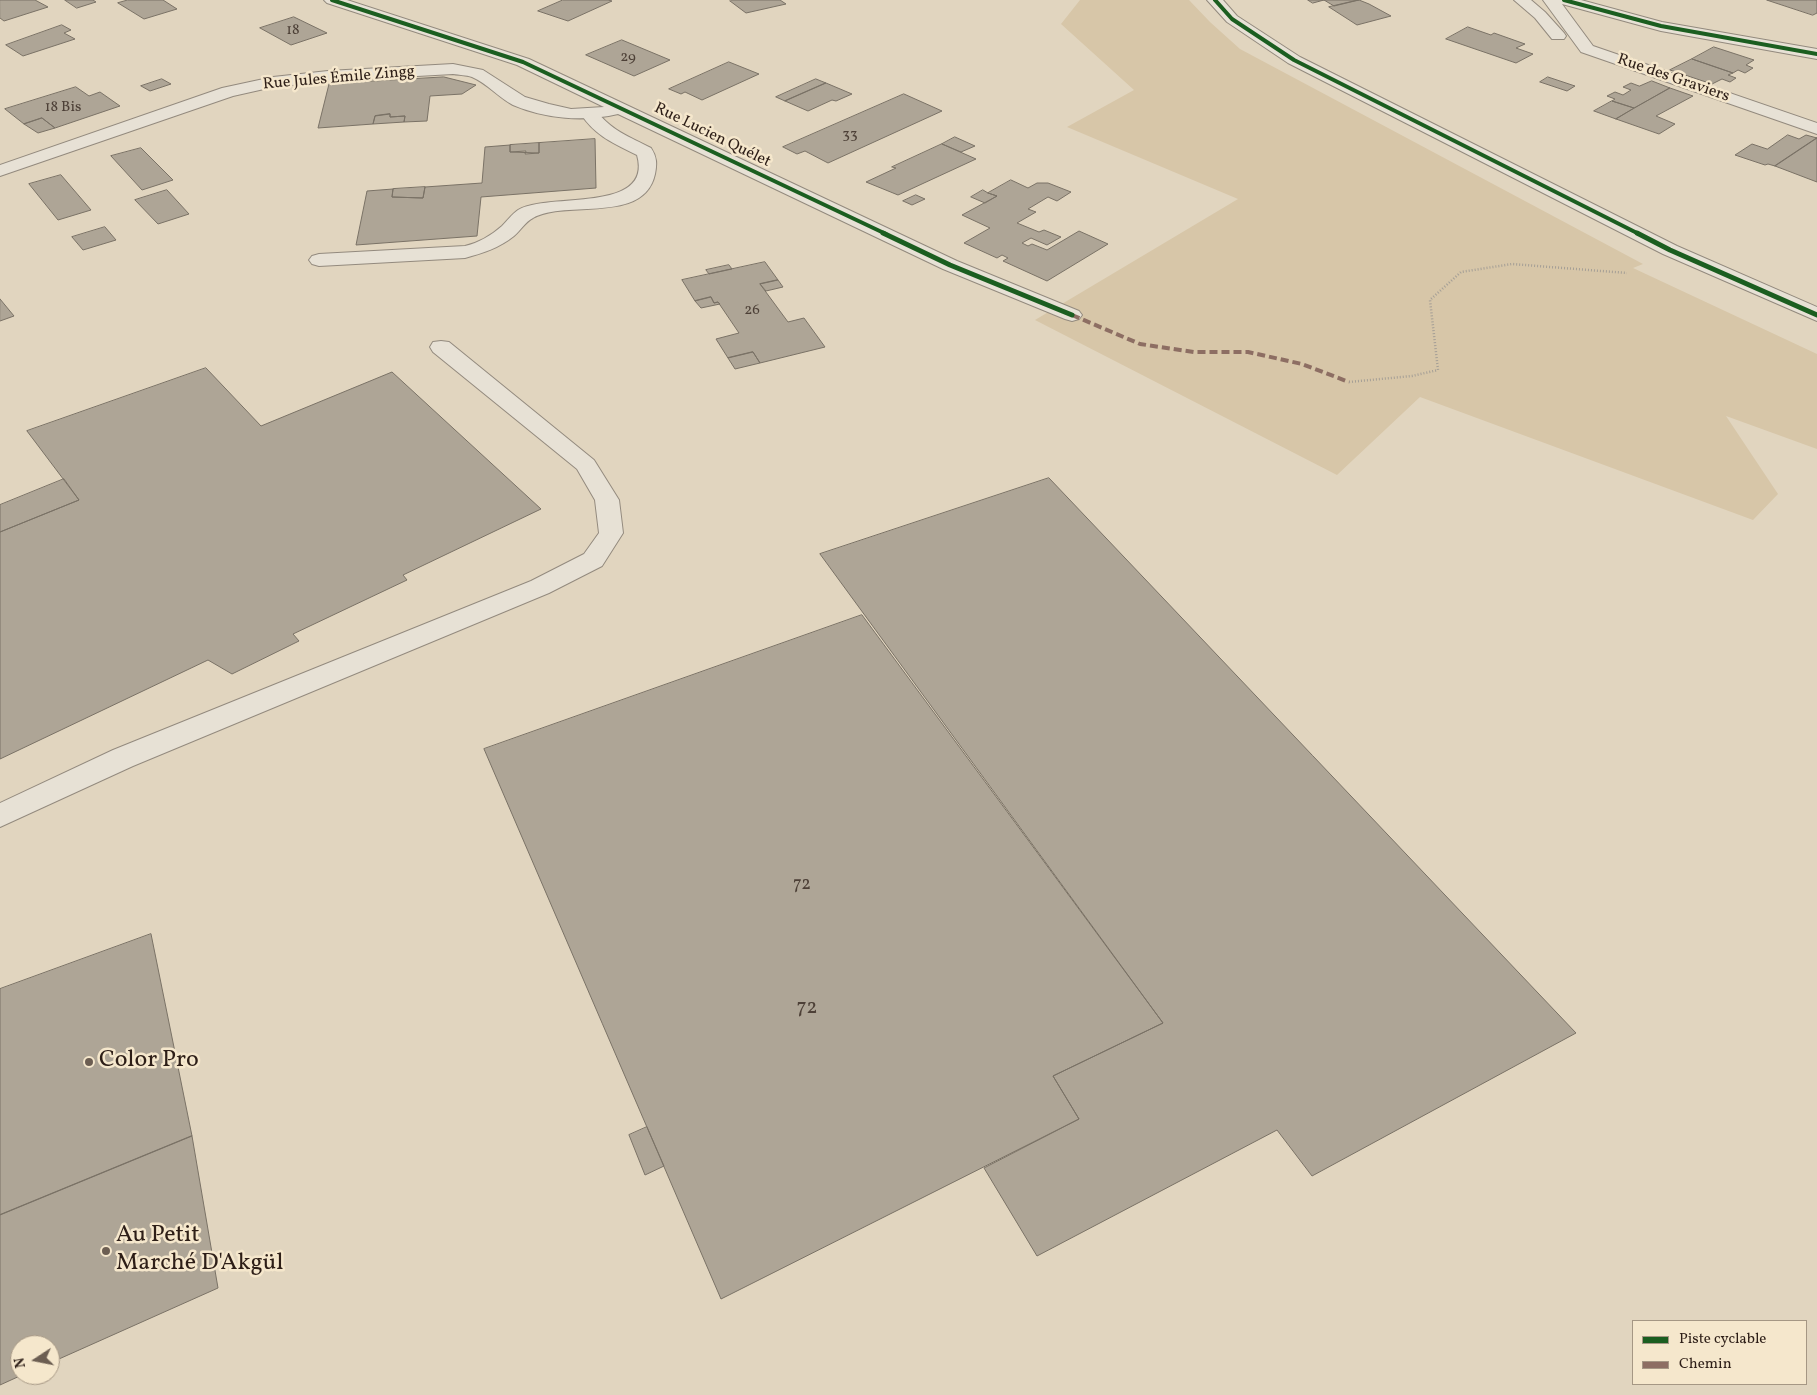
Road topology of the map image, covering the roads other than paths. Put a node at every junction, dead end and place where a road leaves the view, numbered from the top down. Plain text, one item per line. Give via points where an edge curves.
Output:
1 (332, 0) edge
2 (1216, 0) edge
3 (1551, 0) edge
4 (1525, 2) edge
5 (1562, 7) edge
6 (1587, 49) junction
7 (1817, 54) edge
8 (621, 108) junction
9 (590, 114) junction
10 (1817, 130) edge
11 (0, 171) edge
12 (319, 260) dead end
13 (1072, 315) dead end
14 (1817, 315) edge
15 (441, 347) dead end
16 (0, 816) edge

1 - 8 street, Rue Lucien Quélet via 523,62
2 - 14 street via 1232,19 1294,60 1670,250
3 - 5 street
4 - 5 street
4 - 6 street, Rue des Graviers via 1564,40
5 - 6 street
5 - 7 street
6 - 10 street, Rue des Graviers
8 - 9 street, Rue Jules Émile Zingg
8 - 13 street, Rue Lucien Quélet via 950,265
9 - 11 street, Rue Jules Émile Zingg via 571,114 519,101 477,73 453,69 328,76 273,82 228,92
9 - 12 street via 601,128 646,152 648,162 644,181 631,195 610,202 541,208 525,214 506,232 481,248 465,252
15 - 16 street via 586,465 607,500 611,533 593,560 540,587 123,758

